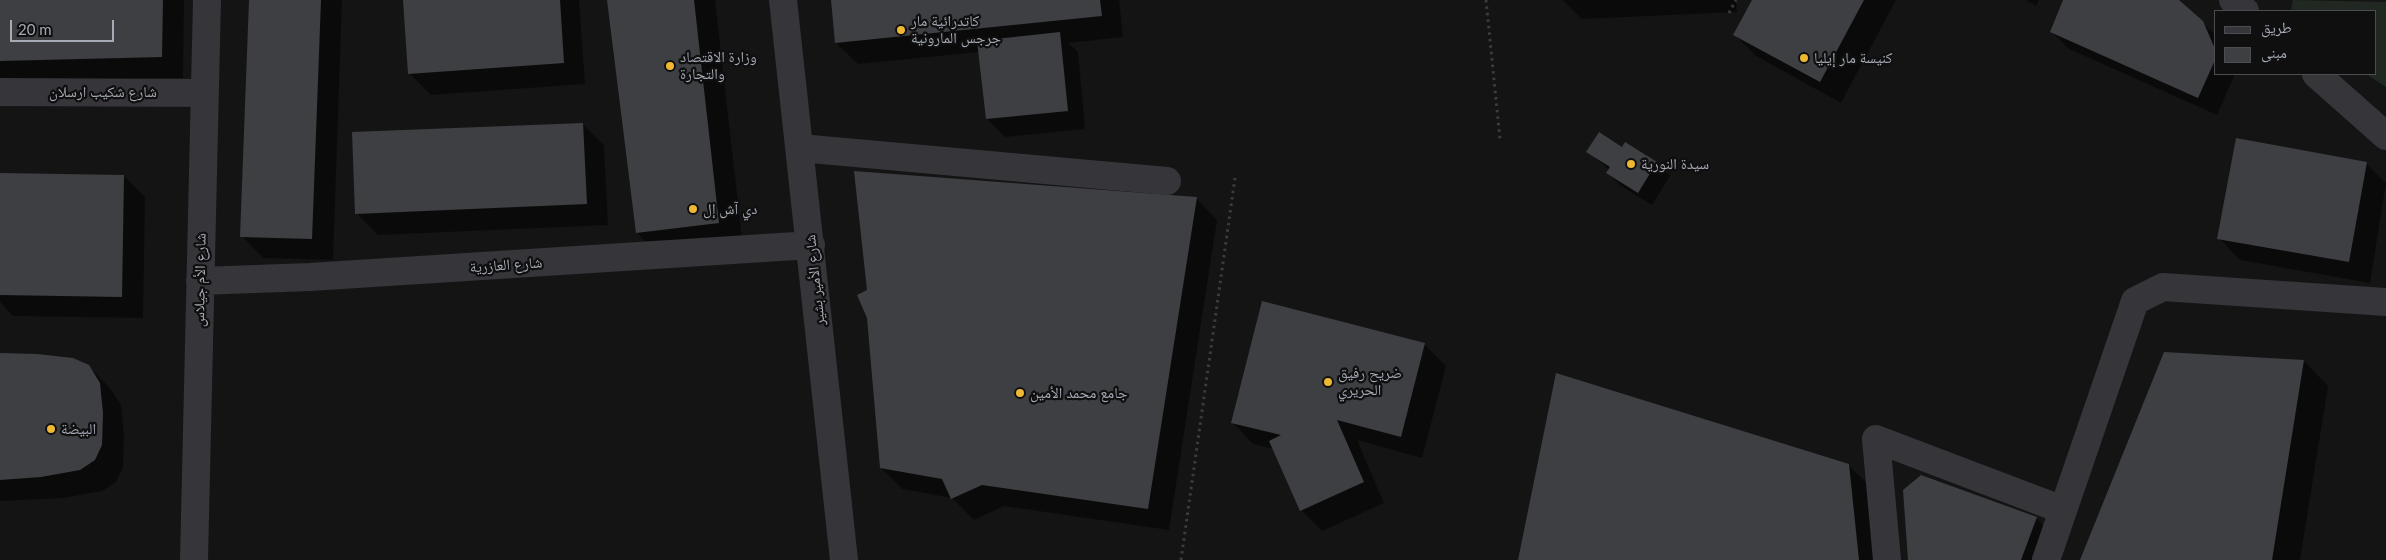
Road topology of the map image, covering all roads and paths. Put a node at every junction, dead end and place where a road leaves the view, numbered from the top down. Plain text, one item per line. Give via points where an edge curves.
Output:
1 (207, 0) edge
2 (783, 0) edge
3 (1486, 0) edge
4 (1736, 0) edge
5 (2233, 0) edge
6 (2244, 10) edge
7 (1729, 13) dead end
8 (2317, 75) edge
9 (0, 92) edge
10 (205, 92) junction
11 (2386, 136) edge
12 (1500, 139) dead end
13 (800, 148) junction
14 (1235, 178) dead end
15 (1167, 181) dead end
16 (811, 246) junction
17 (200, 282) junction
18 (2386, 302) edge
19 (2063, 510) junction
20 (194, 560) edge
21 (844, 560) edge
22 (1181, 560) edge
23 (1887, 560) edge
24 (2046, 560) edge

1 - 10 street, شارع الأم جيلاس
2 - 13 street, شارع الأمير بشير
3 - 12 path
4 - 7 path
5 - 6 street
8 - 11 street
9 - 10 street, شارع شكيب ارسلان
10 - 17 street, شارع الأم جيلاس
13 - 15 street
13 - 16 street, شارع الأمير بشير
14 - 22 path
16 - 17 street, شارع العازرية
16 - 21 street, شارع الأمير بشير
17 - 20 street, شارع الأم جيلاس
18 - 19 street via 2163,287 2135,301
19 - 23 street via 1876,439
19 - 24 street

